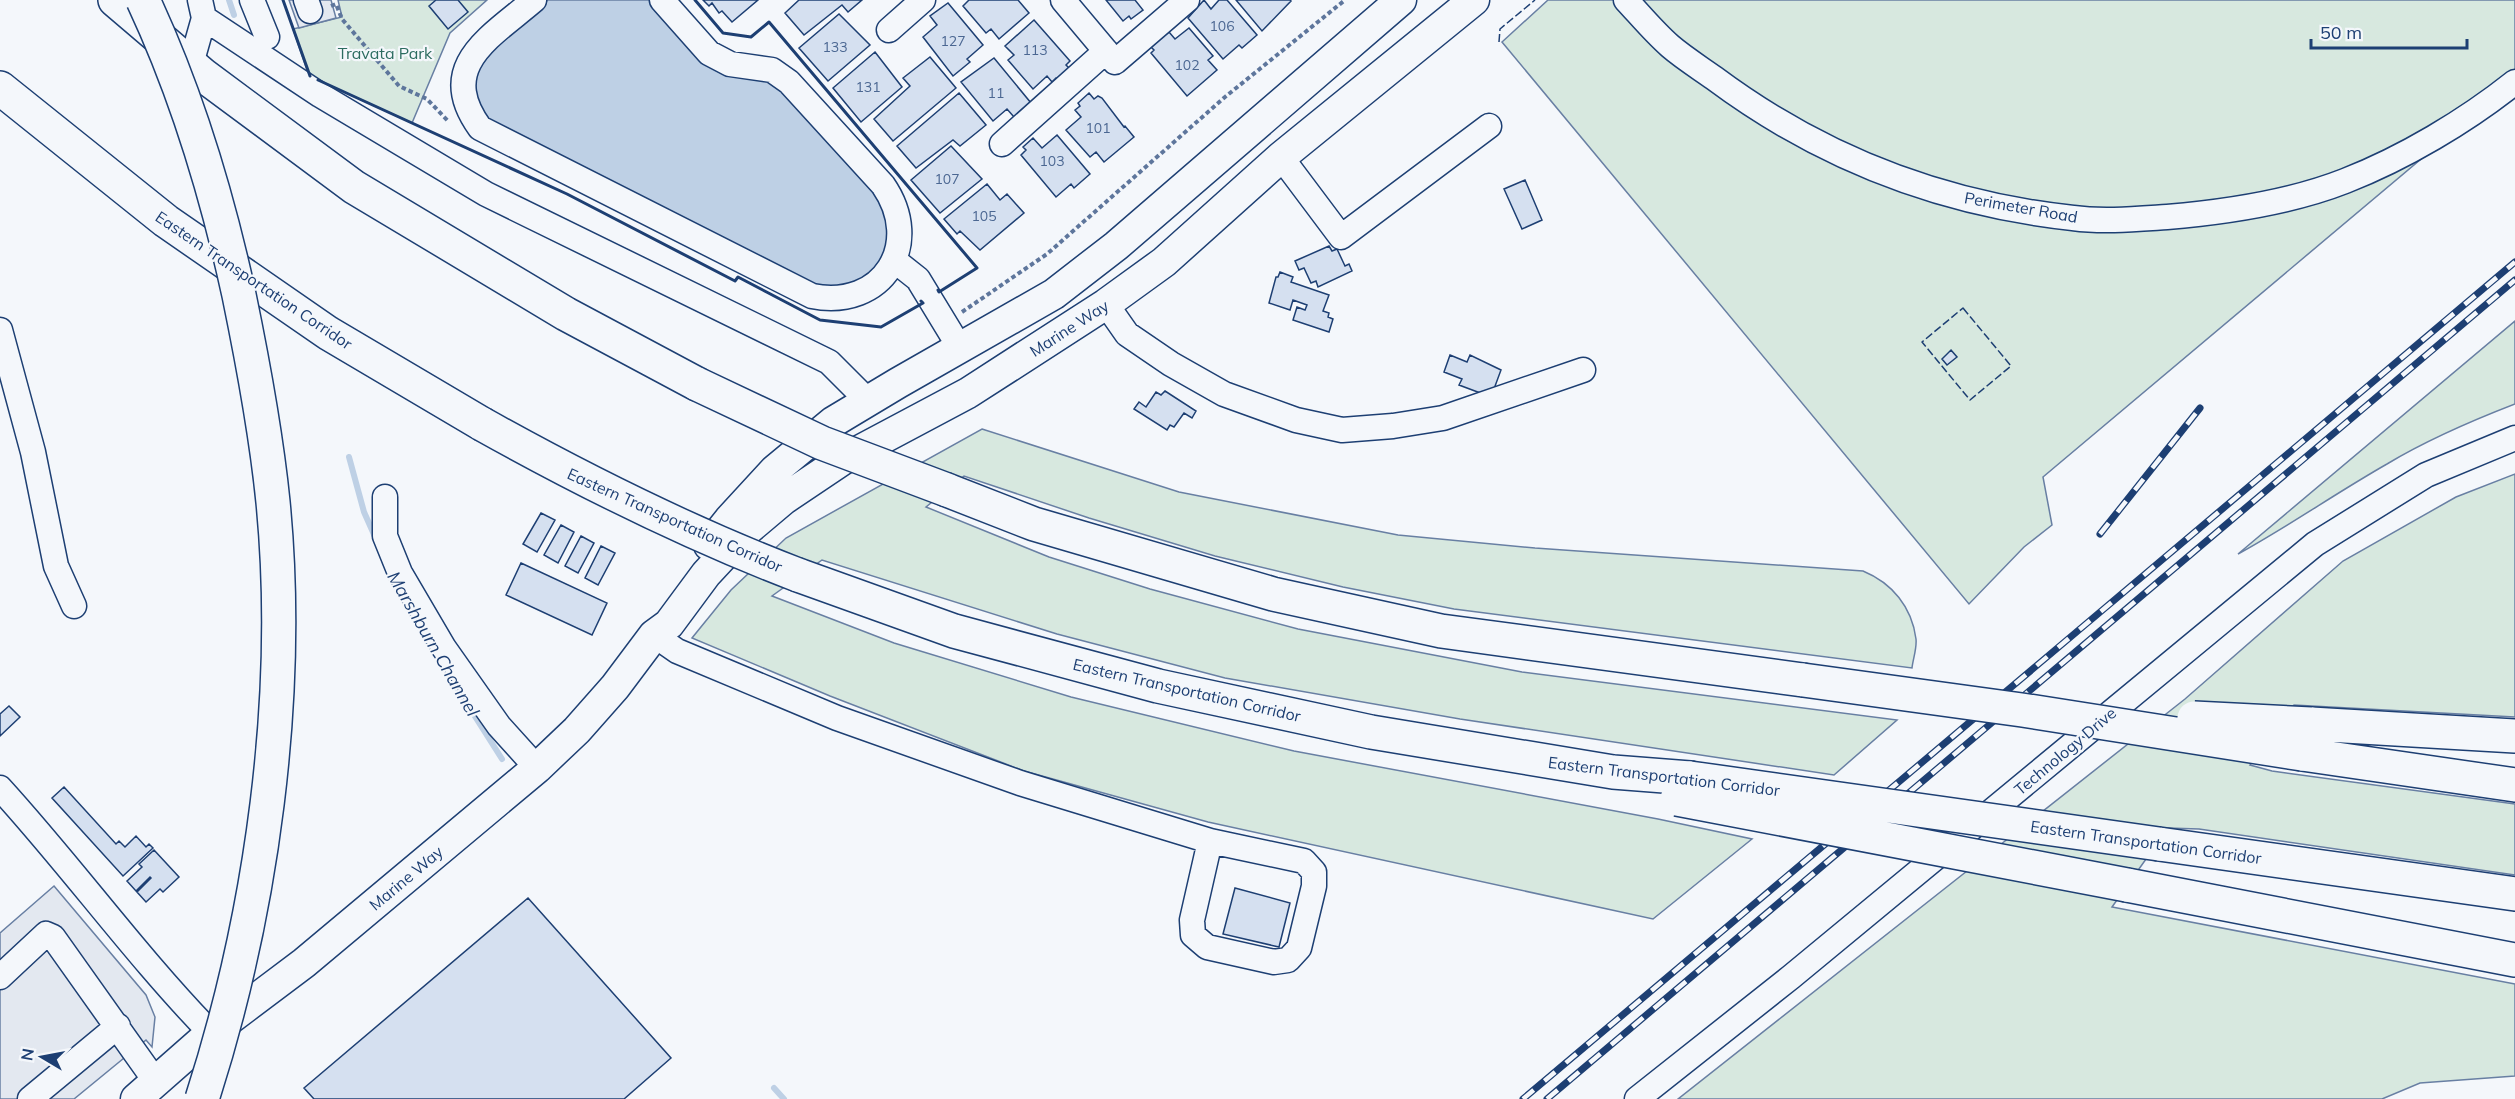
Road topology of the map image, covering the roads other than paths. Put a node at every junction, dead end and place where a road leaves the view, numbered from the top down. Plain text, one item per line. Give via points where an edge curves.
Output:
1 (115, 0) edge
2 (143, 0) edge
3 (252, 0) edge
4 (534, 0) edge
5 (662, 0) edge
6 (923, 0) edge
7 (1063, 0) edge
8 (1187, 0) edge
9 (1401, 0) edge
10 (1474, 0) edge
11 (1626, 0) edge
12 (202, 9) edge
13 (889, 30) dead end
14 (267, 36) dead end
15 (1110, 56) junction
16 (191, 64) junction
17 (2515, 82) edge
18 (0, 88) edge
19 (1489, 126) dead end
20 (1002, 144) dead end
21 (1281, 157) junction
22 (894, 260) junction
23 (1106, 304) junction
24 (0, 330) edge
25 (953, 336) junction
26 (1583, 370) dead end
27 (867, 401) junction
28 (2515, 438) edge
29 (385, 497) dead end
30 (74, 606) dead end
31 (654, 635) junction
32 (2515, 736) edge
33 (2306, 739) junction
34 (537, 768) junction
35 (2515, 785) edge
36 (0, 788) edge
37 (1684, 789) junction
38 (1210, 841) junction
39 (2515, 894) edge
40 (2515, 960) edge
41 (0, 976) edge
42 (118, 1026) junction
43 (211, 1034) junction
44 (146, 1090) edge
45 (30, 1099) edge
46 (202, 1099) edge
47 (1637, 1099) edge

1 - 16 highway
2 - 46 highway, bridge via 187,109 224,229 258,391 273,504 278,647 260,854 235,979
3 - 14 street
4 - 22 street via 467,62 465,100 480,128 812,296 849,296 884,276
5 - 22 street via 709,53 730,64 772,70 789,82 883,185 899,222 900,242
6 - 13 street
7 - 15 street
8 - 15 street
9 - 25 main road, Marine Way via 1054,294
10 - 21 main road, Marine Way
11 - 17 street, Perimeter Road via 1670,46 1731,92 1823,148 1899,179 1974,202 2074,218 2143,219 2212,213 2282,200 2345,181 2445,131
12 - 16 street
12 - 27 street via 320,95 486,194 829,362
15 - 20 street
16 - 33 highway, bridge via 354,187 566,314 697,384 822,443 1034,524 1273,594 1442,631 2022,710
18 - 37 highway, Eastern Transportation Corridor, bridge via 166,221 328,333 579,478 734,551 954,631 1158,686 1371,732 1612,771
19 - 21 street via 1341,237
21 - 23 main road, Marine Way via 1164,262
22 - 25 street via 918,279
23 - 26 street via 1127,334 1224,394 1296,420 1342,430 1443,418
23 - 31 main road, Marine Way via 968,393 842,460 784,499 746,531 706,574 669,624
24 - 30 street via 33,452 56,566
25 - 27 main road, Marine Way
27 - 31 main road, Marine Way via 833,422 775,470 752,495 722,528 658,614
28 - 47 street, Technology Drive via 2426,475 2315,544
29 - 34 street via 385,536 400,573 444,648 499,726
31 - 34 main road, Marine Way via 585,722
31 - 38 street via 676,651 837,718 1020,783
32 - 33 highway
33 - 35 highway
34 - 43 main road, Marine Way via 304,963
36 - 43 street
37 - 39 highway, Eastern Transportation Corridor, bridge via 2159,844
37 - 40 highway, bridge via 2127,885
38 - 38 street via 1192,920 1193,935 1207,946 1274,962 1288,960 1299,948 1314,872 1304,861
41 - 42 street via 46,934 53,937
42 - 44 street
42 - 45 street
43 - 44 main road, Marine Way

